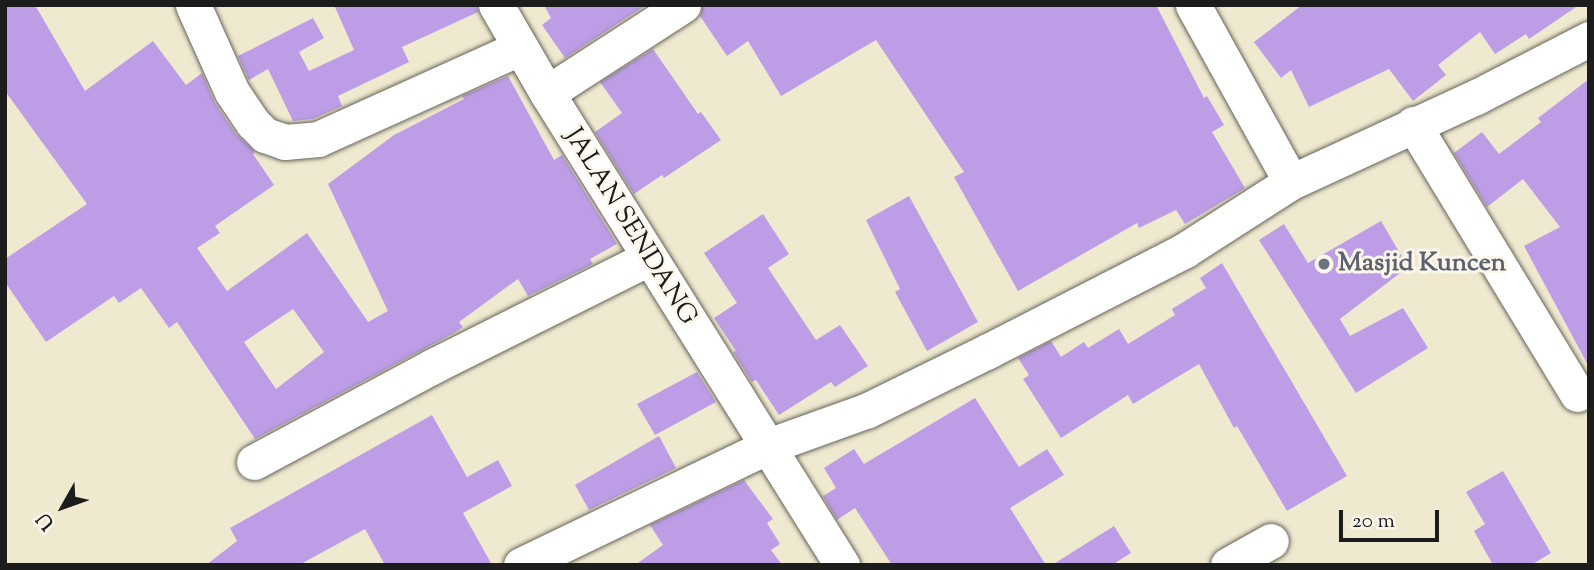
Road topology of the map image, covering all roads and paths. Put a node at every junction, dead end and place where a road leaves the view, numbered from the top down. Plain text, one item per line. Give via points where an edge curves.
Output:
1 (193, 5) edge
2 (496, 5) edge
3 (683, 5) edge
4 (1193, 5) edge
5 (1589, 39) edge
6 (520, 48) junction
7 (547, 93) junction
8 (1413, 124) junction
9 (1291, 182) junction
10 (649, 258) junction
11 (1577, 394) dead end
12 (768, 446) junction
13 (254, 462) dead end
14 (1271, 541) dead end
15 (521, 565) edge
16 (842, 565) edge
17 (1228, 565) edge

1 - 6 street via 232,92 265,135 285,142 318,139
2 - 6 street, JALAN SENDANG
3 - 7 street
4 - 9 street
5 - 8 street
6 - 7 street, JALAN SENDANG
7 - 10 street, JALAN SENDANG
8 - 9 street
8 - 11 street
9 - 12 street via 1185,250 988,351 868,410
10 - 12 street, JALAN SENDANG
10 - 13 street
12 - 15 street
12 - 16 street, JALAN SENDANG
14 - 17 street

